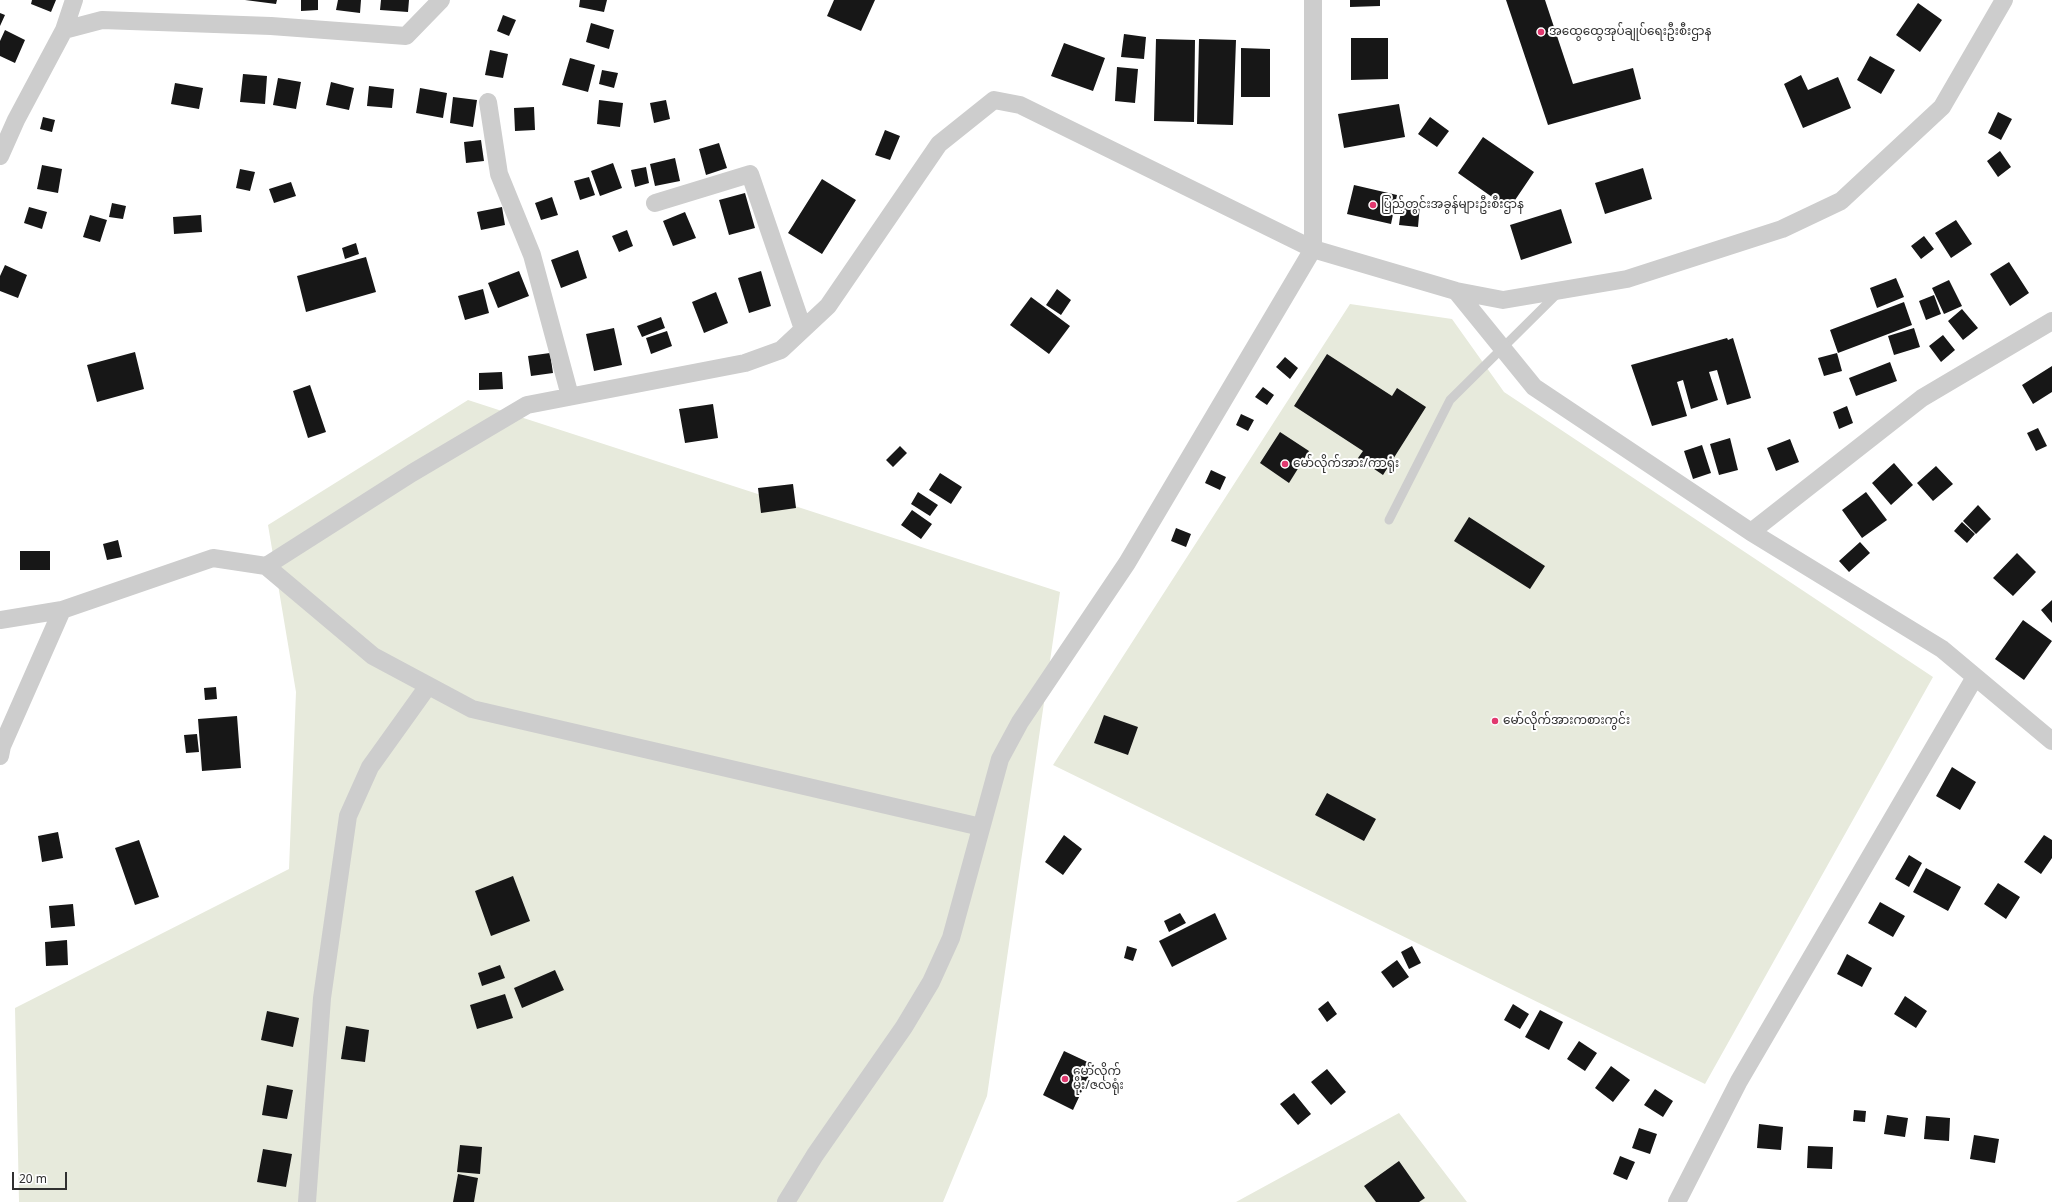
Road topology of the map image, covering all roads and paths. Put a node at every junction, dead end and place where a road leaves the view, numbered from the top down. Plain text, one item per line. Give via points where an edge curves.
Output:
1 (74, 0) edge
2 (440, 0) edge
3 (1313, 0) edge
4 (2004, 0) edge
5 (64, 30) junction
6 (488, 102) dead end
7 (0, 156) edge
8 (655, 203) dead end
9 (1313, 249) junction
10 (1561, 290) junction
11 (1456, 291) junction
12 (2052, 321) edge
13 (803, 329) junction
14 (1502, 347) junction
15 (570, 396) junction
16 (1389, 520) dead end
17 (1752, 532) junction
18 (266, 566) junction
19 (62, 610) junction
20 (0, 620) edge
21 (1975, 677) junction
22 (428, 686) junction
23 (2052, 741) edge
24 (0, 756) edge
25 (981, 827) junction
26 (307, 1202) edge
27 (786, 1202) edge
28 (1677, 1202) edge

1 - 5 street
2 - 5 street via 406,36 272,26 102,20
3 - 9 street
4 - 10 street via 1942,107 1841,201 1782,229 1635,276
5 - 7 street via 16,120
6 - 15 street via 500,174 532,255
8 - 13 street via 750,174
9 - 11 street
9 - 13 street via 1020,105 994,100 939,144 828,306
9 - 25 street via 1127,562 1020,722 1000,759
10 - 11 street via 1503,300
10 - 14 lane
11 - 14 street
12 - 17 street via 1922,398
13 - 15 street via 781,350 745,363
14 - 16 lane via 1450,400
14 - 17 street via 1534,387
15 - 18 street via 527,405 412,473
17 - 21 street via 1942,649
18 - 19 street via 213,558
18 - 22 street via 373,656
19 - 20 street
19 - 24 street via 2,746
21 - 23 street
21 - 28 street via 1739,1081
22 - 25 street via 472,710
22 - 26 street via 370,767 348,816 322,998
25 - 27 street via 951,938 931,982 904,1027 815,1155

